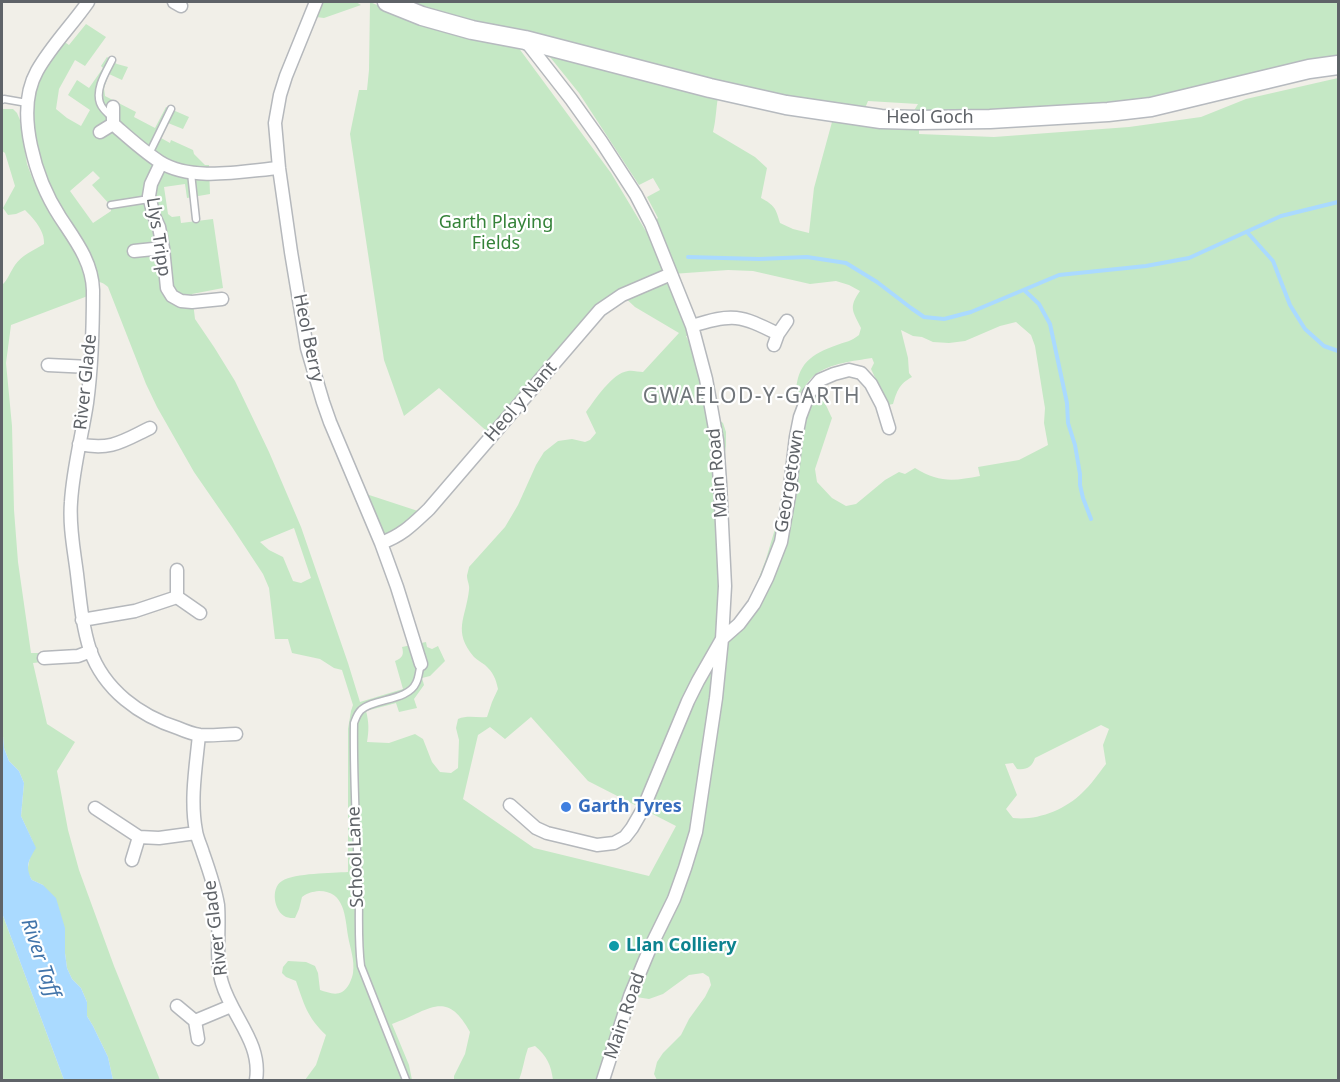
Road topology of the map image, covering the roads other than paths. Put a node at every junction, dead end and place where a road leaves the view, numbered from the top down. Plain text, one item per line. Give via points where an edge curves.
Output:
1 (72, 2) edge
2 (315, 2) edge
3 (387, 2) edge
4 (86, 5) edge
5 (525, 40) junction
6 (112, 60) dead end
7 (1338, 65) edge
8 (2, 98) edge
9 (27, 103) junction
10 (171, 109) dead end
11 (113, 116) junction
12 (100, 132) dead end
13 (149, 154) junction
14 (161, 163) junction
15 (279, 168) junction
16 (191, 173) junction
17 (149, 199) junction
18 (111, 205) dead end
19 (196, 219) dead end
20 (163, 248) junction
21 (134, 251) dead end
22 (671, 274) junction
23 (222, 299) dead end
24 (787, 321) dead end
25 (692, 327) junction
26 (48, 365) dead end
27 (90, 367) junction
28 (150, 428) dead end
29 (889, 428) dead end
30 (79, 444) junction
31 (381, 543) junction
32 (177, 570) dead end
33 (177, 597) junction
34 (200, 613) dead end
35 (82, 620) junction
36 (722, 639) junction
37 (91, 651) junction
38 (44, 658) dead end
39 (421, 664) joint
40 (236, 734) dead end
41 (199, 735) junction
42 (510, 805) dead end
43 (95, 808) dead end
44 (196, 833) junction
45 (139, 837) junction
46 (132, 860) dead end
47 (177, 1006) dead end
48 (231, 1006) junction
49 (195, 1021) junction
50 (198, 1039) dead end
51 (256, 1080) edge
52 (406, 1080) edge
53 (603, 1080) edge

1 - 4 street
2 - 15 street, Heol Berry via 280,95 275,123
3 - 5 street via 472,30
4 - 9 street, River Glade via 40,67
5 - 7 street, Heol Goch via 786,105 881,119 990,119 1151,107
5 - 22 street, Main Road via 571,99 636,195
6 - 11 lane via 99,96 103,109
8 - 9 lane
9 - 27 street, River Glade via 34,162 47,196 89,267 93,287
10 - 13 lane
11 - 12 street
11 - 13 street
13 - 14 street
14 - 16 street
14 - 17 street, Llys Tripp
15 - 16 street
15 - 31 street, Heol Berry via 307,348 330,422
16 - 19 lane
17 - 18 lane
17 - 20 street, Llys Tripp
20 - 21 street
20 - 23 street, Llys Tripp via 167,288 172,296 192,302
22 - 25 street, Main Road
22 - 31 street, Heol y Nant via 622,295 600,310 429,509 397,537
24 - 25 street via 776,340 754,322 740,318 727,317
25 - 36 street, Main Road via 717,440 725,586
26 - 27 street
27 - 30 street, River Glade
28 - 30 street via 113,445
29 - 36 street, Georgetown via 872,384 861,373 849,370 834,374 820,380 809,393 796,437 781,542 754,604
30 - 35 street, River Glade via 70,525
31 - 39 street, Heol Berry
32 - 33 street
33 - 34 street
33 - 35 street
35 - 37 street, River Glade
36 - 42 street via 688,701 643,809 625,837 597,845 547,833
36 - 53 street, Main Road via 696,832 674,899 630,996
37 - 38 street via 78,656
37 - 41 street, River Glade via 100,670 126,701 154,719
39 - 52 lane, School Lane via 411,690 365,707 358,712 354,727 361,966
40 - 41 street, River Glade
41 - 44 street, River Glade via 194,798
43 - 45 street
44 - 45 street
44 - 48 street, River Glade via 215,890 219,966
45 - 46 street
47 - 49 street
48 - 49 street
48 - 51 street, River Glade via 254,1048
49 - 50 street

